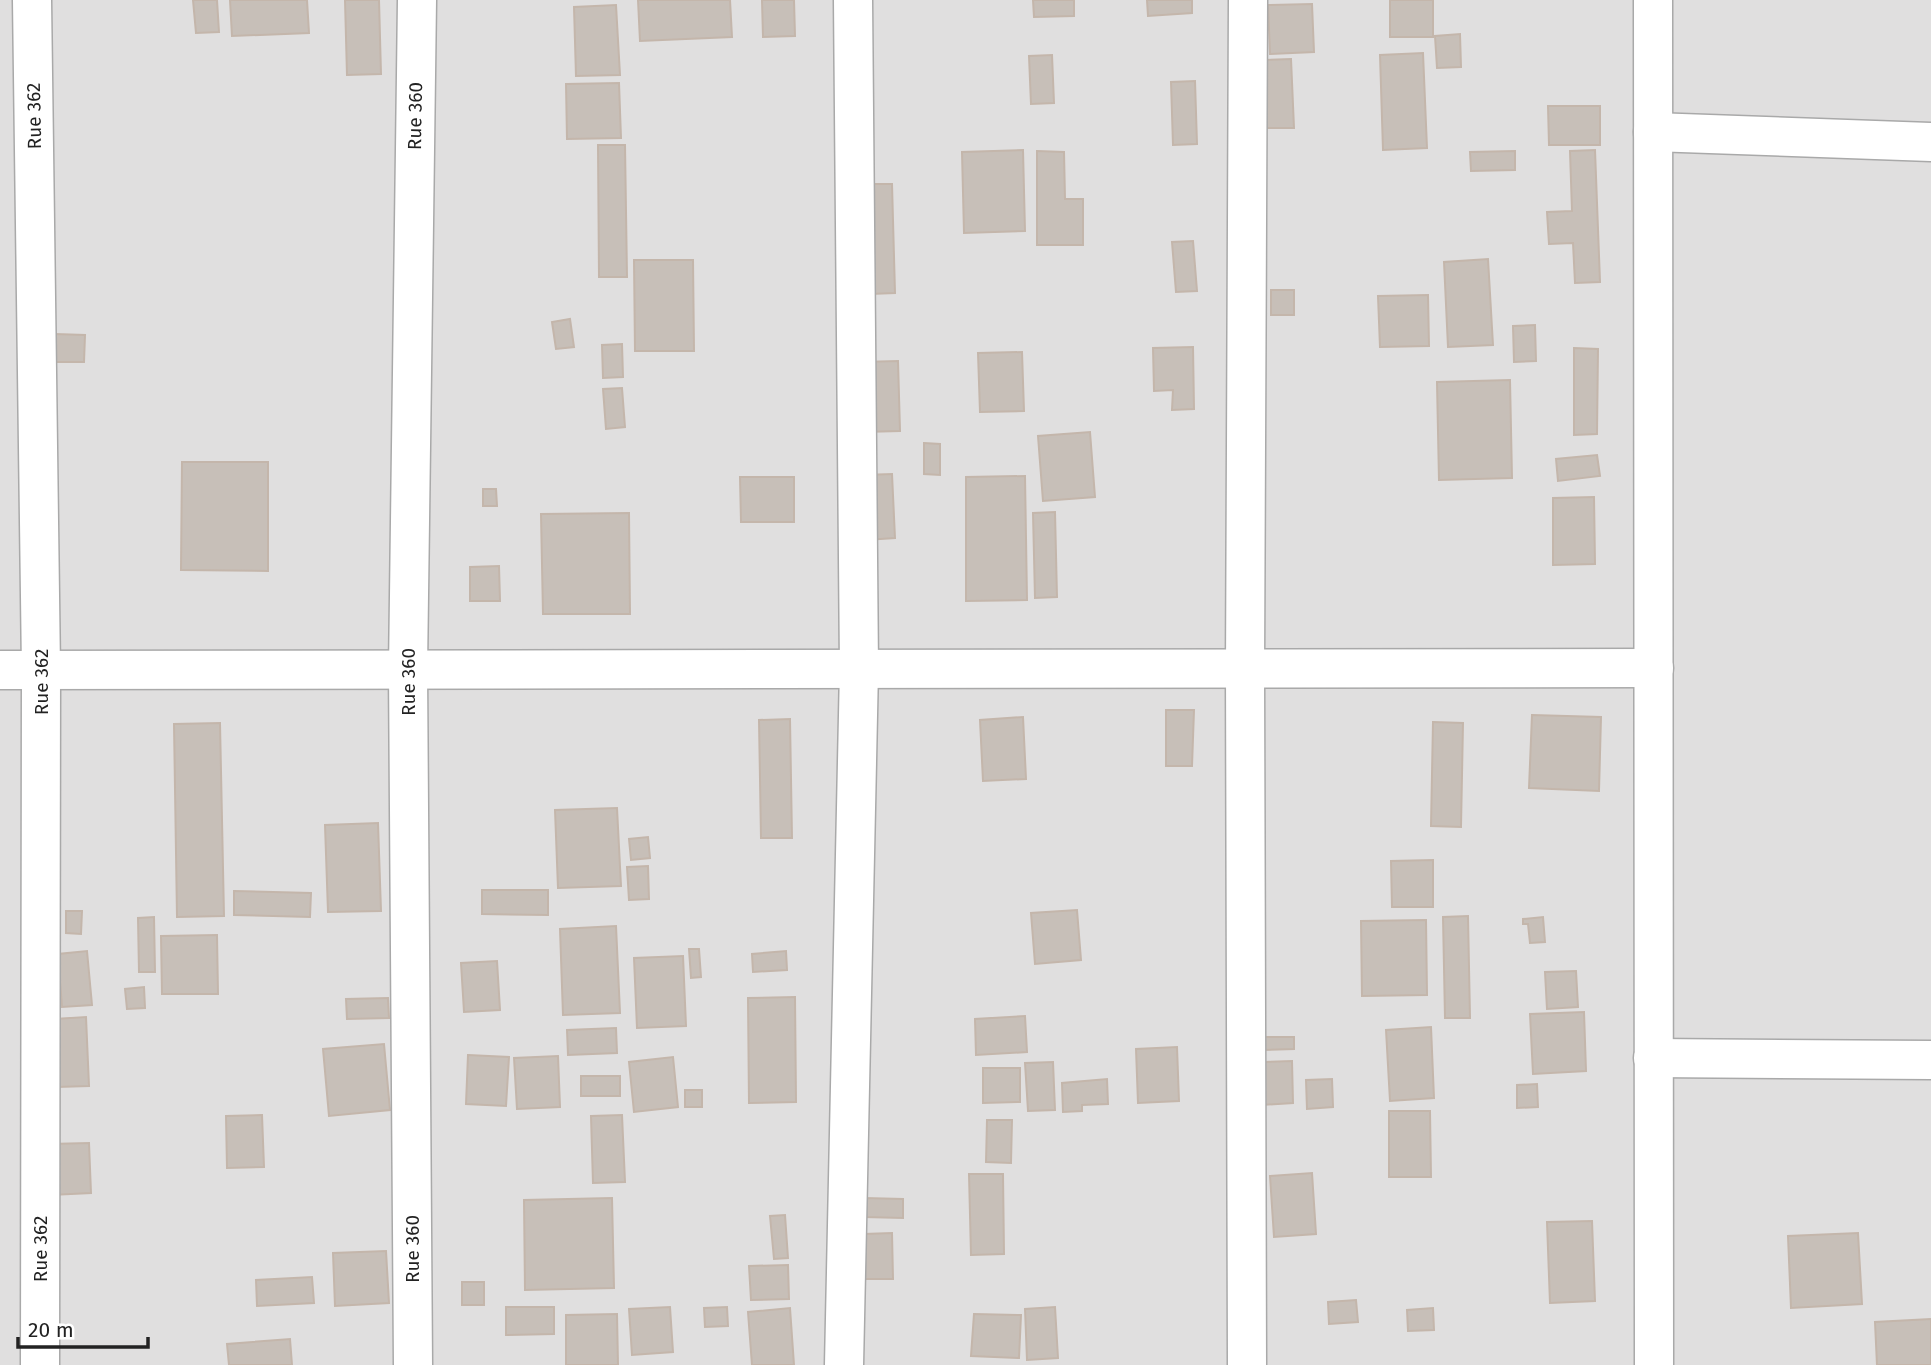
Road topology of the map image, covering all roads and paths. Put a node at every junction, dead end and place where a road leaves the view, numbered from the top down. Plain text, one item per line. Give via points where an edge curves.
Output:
1 (32, 0) edge
2 (417, 0) edge
3 (853, 0) edge
4 (1248, 0) edge
5 (1653, 0) edge
6 (1653, 132) junction
7 (1931, 142) edge
8 (1245, 668) junction
9 (1654, 668) junction
10 (859, 669) junction
11 (0, 670) edge
12 (41, 670) junction
13 (408, 670) junction
14 (1653, 1058) junction
15 (1931, 1060) edge
16 (40, 1365) edge
17 (413, 1365) edge
18 (844, 1365) edge
19 (1247, 1365) edge
20 (1654, 1365) edge

1 - 12 street, Rue 362
2 - 13 street, Rue 360
3 - 10 street
4 - 8 street
5 - 6 street
6 - 7 street
6 - 9 street
8 - 9 street
8 - 10 street
8 - 19 street
9 - 14 street
10 - 13 street
10 - 18 street
11 - 12 street
12 - 13 street
12 - 16 street, Rue 362
13 - 17 street, Rue 360
14 - 15 street
14 - 20 street

